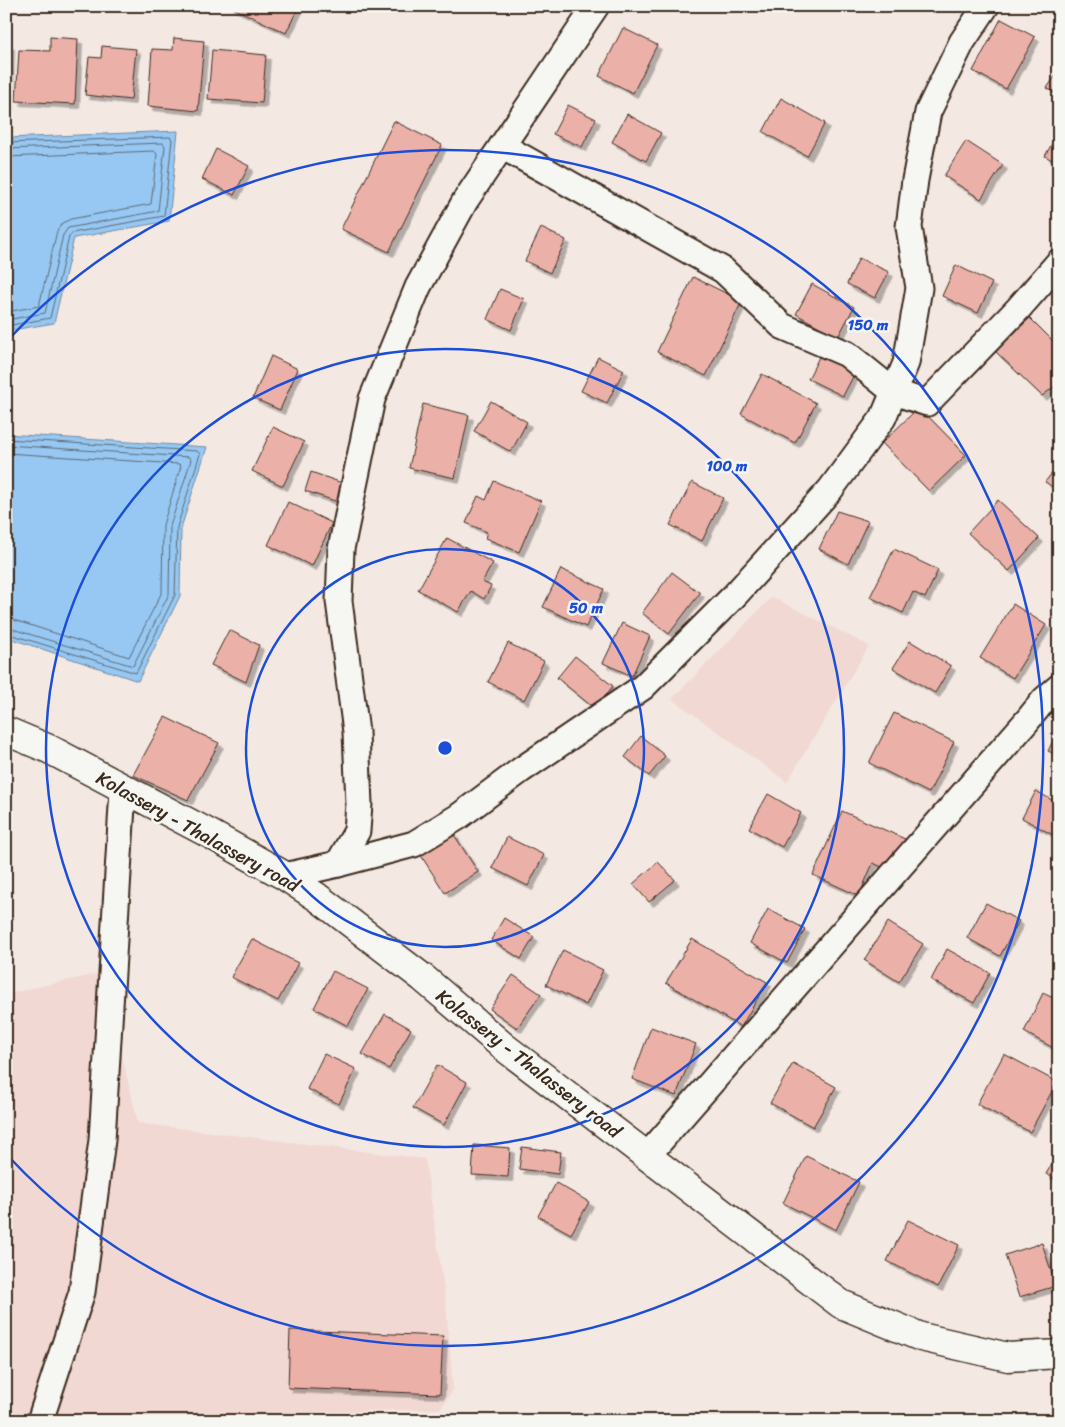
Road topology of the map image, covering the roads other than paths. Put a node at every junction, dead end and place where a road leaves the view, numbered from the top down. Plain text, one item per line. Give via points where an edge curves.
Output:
1 (596, 6) edge
2 (986, 6) edge
3 (502, 146) junction
4 (1059, 262) edge
5 (894, 392) junction
6 (1059, 687) edge
7 (6, 731) edge
8 (124, 788) junction
9 (338, 864) junction
10 (284, 876) junction
11 (647, 1156) junction
12 (1059, 1354) edge
13 (40, 1421) edge

1 - 3 street
2 - 5 street via 962,42 928,112 909,227 919,288 906,363
3 - 5 street via 723,270 782,326 847,354
3 - 9 street via 465,201 418,287 372,399 341,549 340,601 356,732 359,804 357,831
4 - 5 street via 927,403
5 - 9 street via 883,418 830,490 735,595 643,687 414,844
6 - 11 street via 1044,700
7 - 8 main road, Kolassery - Thalassery road
8 - 10 main road, Kolassery - Thalassery road
8 - 13 street via 102,1140 82,1292
9 - 10 street
10 - 11 main road, Kolassery - Thalassery road via 317,897 423,978 504,1047
11 - 12 main road, Kolassery - Thalassery road via 841,1304 921,1337 1008,1357

